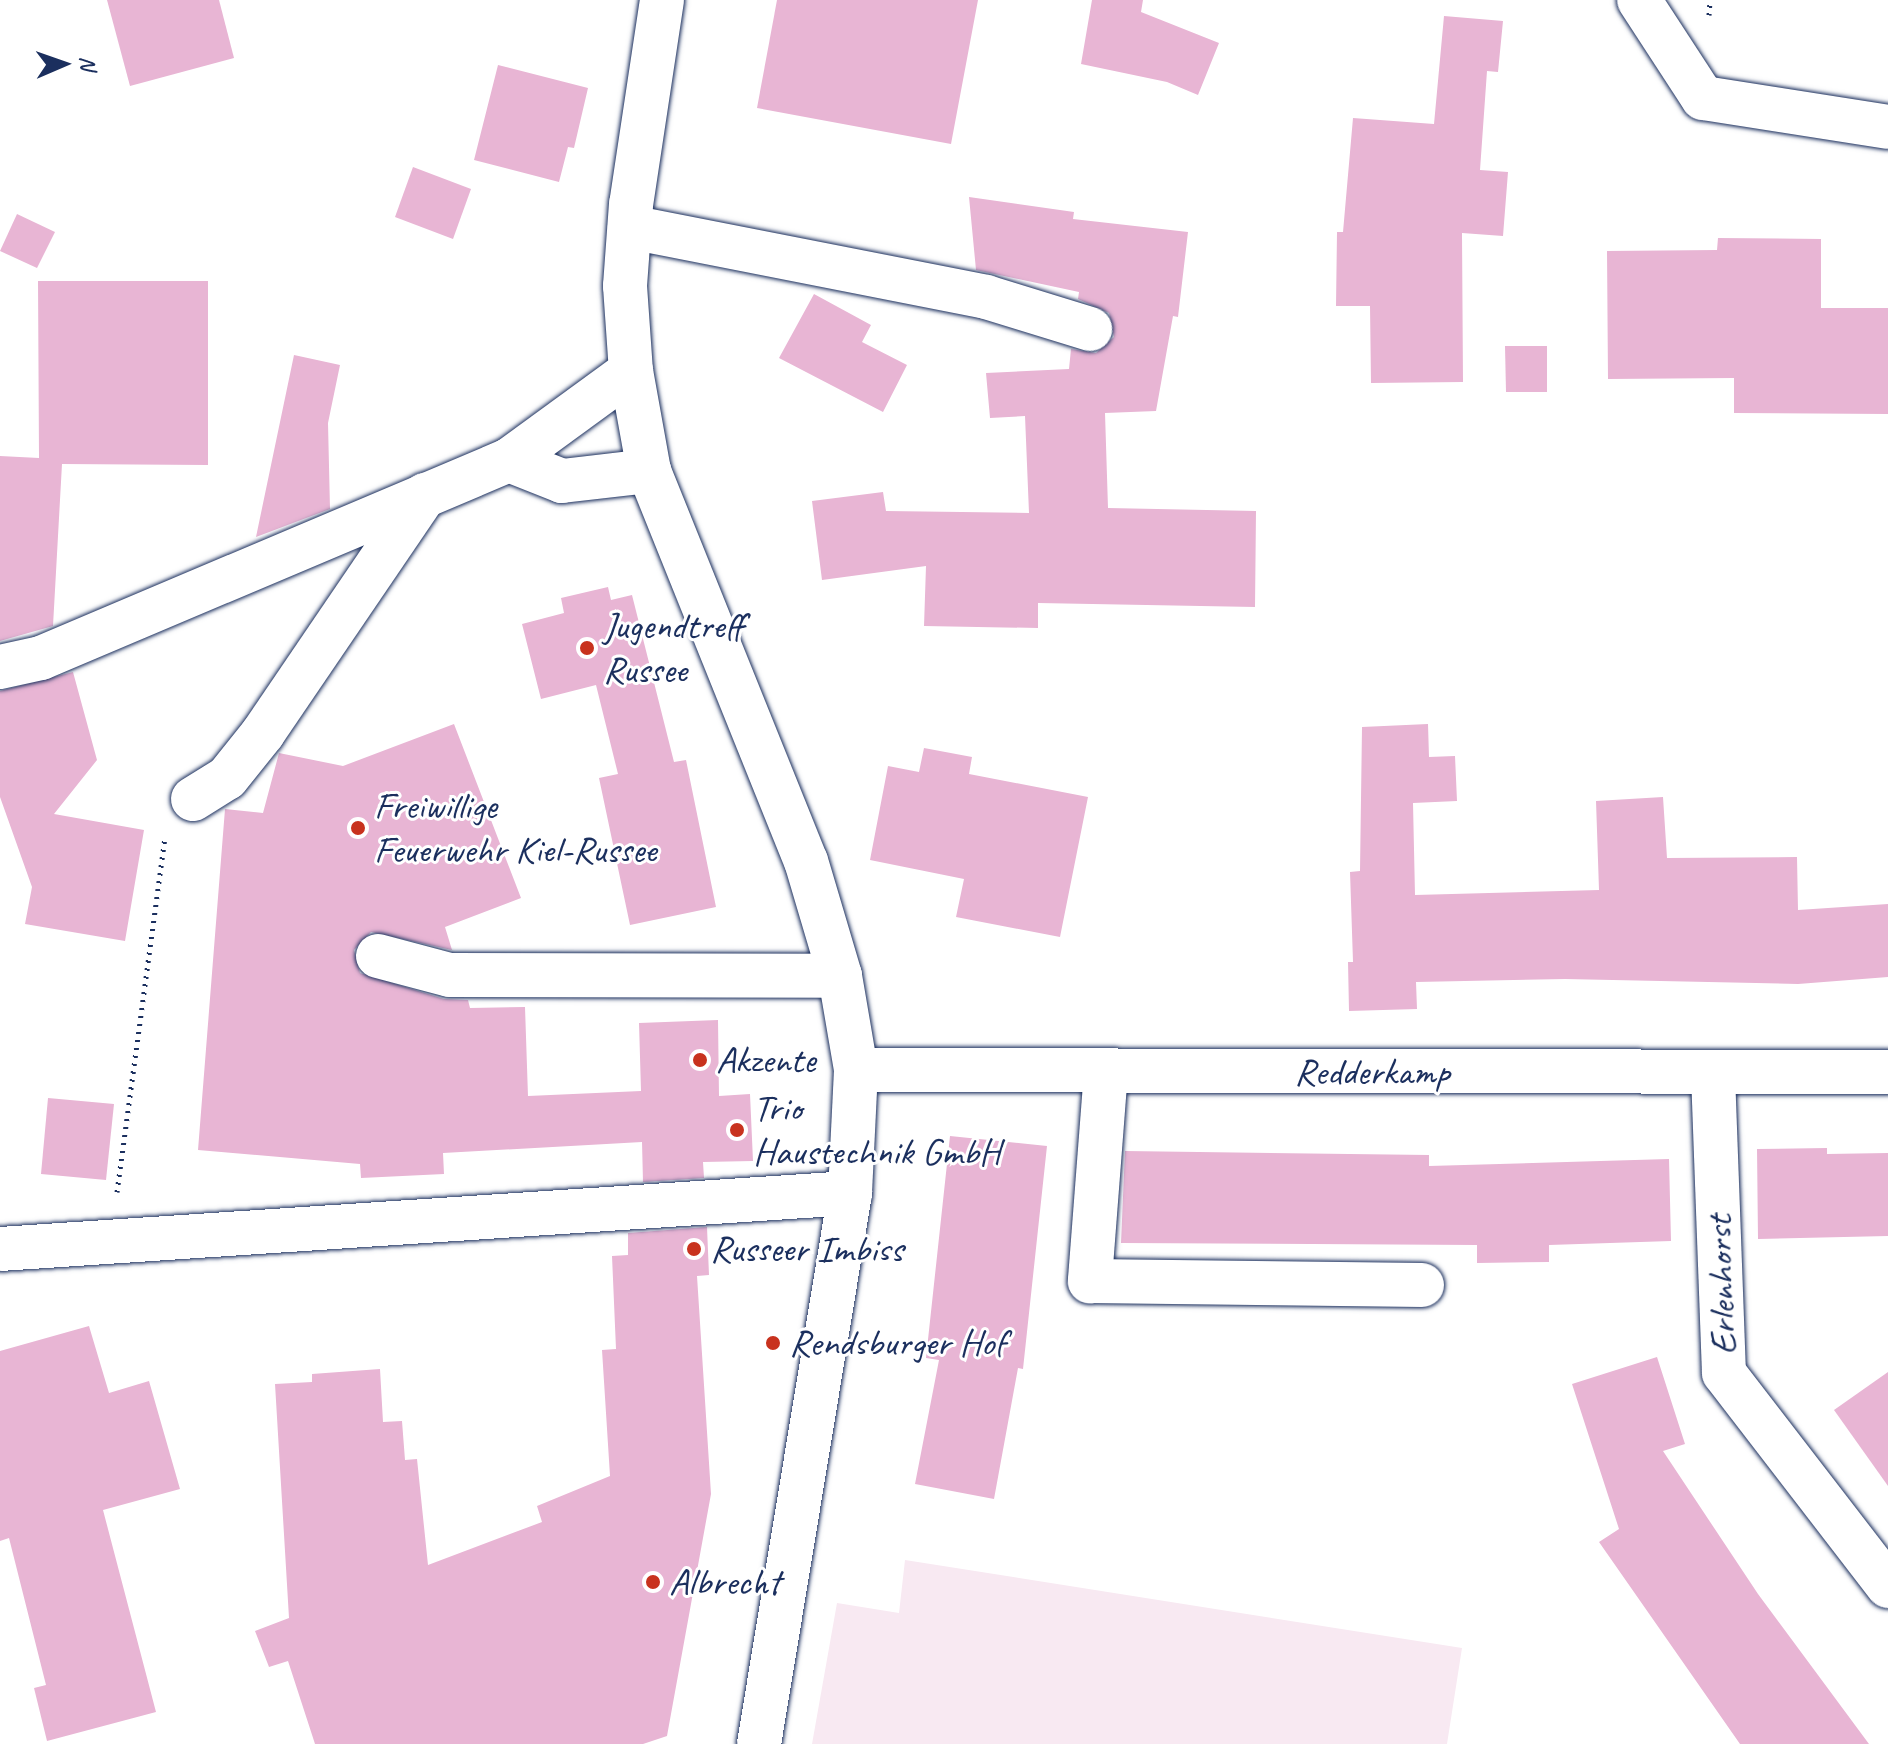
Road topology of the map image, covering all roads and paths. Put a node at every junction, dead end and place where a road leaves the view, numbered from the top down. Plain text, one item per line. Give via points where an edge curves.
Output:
1 (662, 0) edge
2 (1639, 0) edge
3 (1888, 127) edge
4 (630, 227) junction
5 (1090, 329) dead end
6 (631, 371) junction
7 (509, 460) junction
8 (649, 471) junction
9 (425, 495) junction
10 (0, 667) edge
11 (193, 799) joint
12 (378, 956) dead end
13 (840, 976) junction
14 (856, 1070) junction
15 (1106, 1071) junction
16 (1888, 1072) edge
17 (1713, 1074) junction
18 (850, 1193) junction
19 (111, 1199) dead end
20 (0, 1249) edge
21 (1422, 1285) dead end
22 (1888, 1586) edge
23 (759, 1744) edge

1 - 4 street
2 - 3 street via 1703,98
4 - 5 street via 986,297
4 - 6 street via 625,286
6 - 7 street
6 - 8 street
7 - 8 street via 562,481
7 - 9 street
8 - 13 street via 806,861
9 - 10 street via 41,658
9 - 11 street via 263,733 227,778
11 - 19 path via 164,839 122,1177
12 - 13 street via 450,975
13 - 14 street
14 - 15 street, Redderkamp
14 - 18 street
15 - 17 street, Redderkamp
15 - 21 street via 1090,1281
16 - 17 street, Redderkamp
17 - 22 street, Erlenhorst via 1724,1373
18 - 20 street
18 - 23 street

